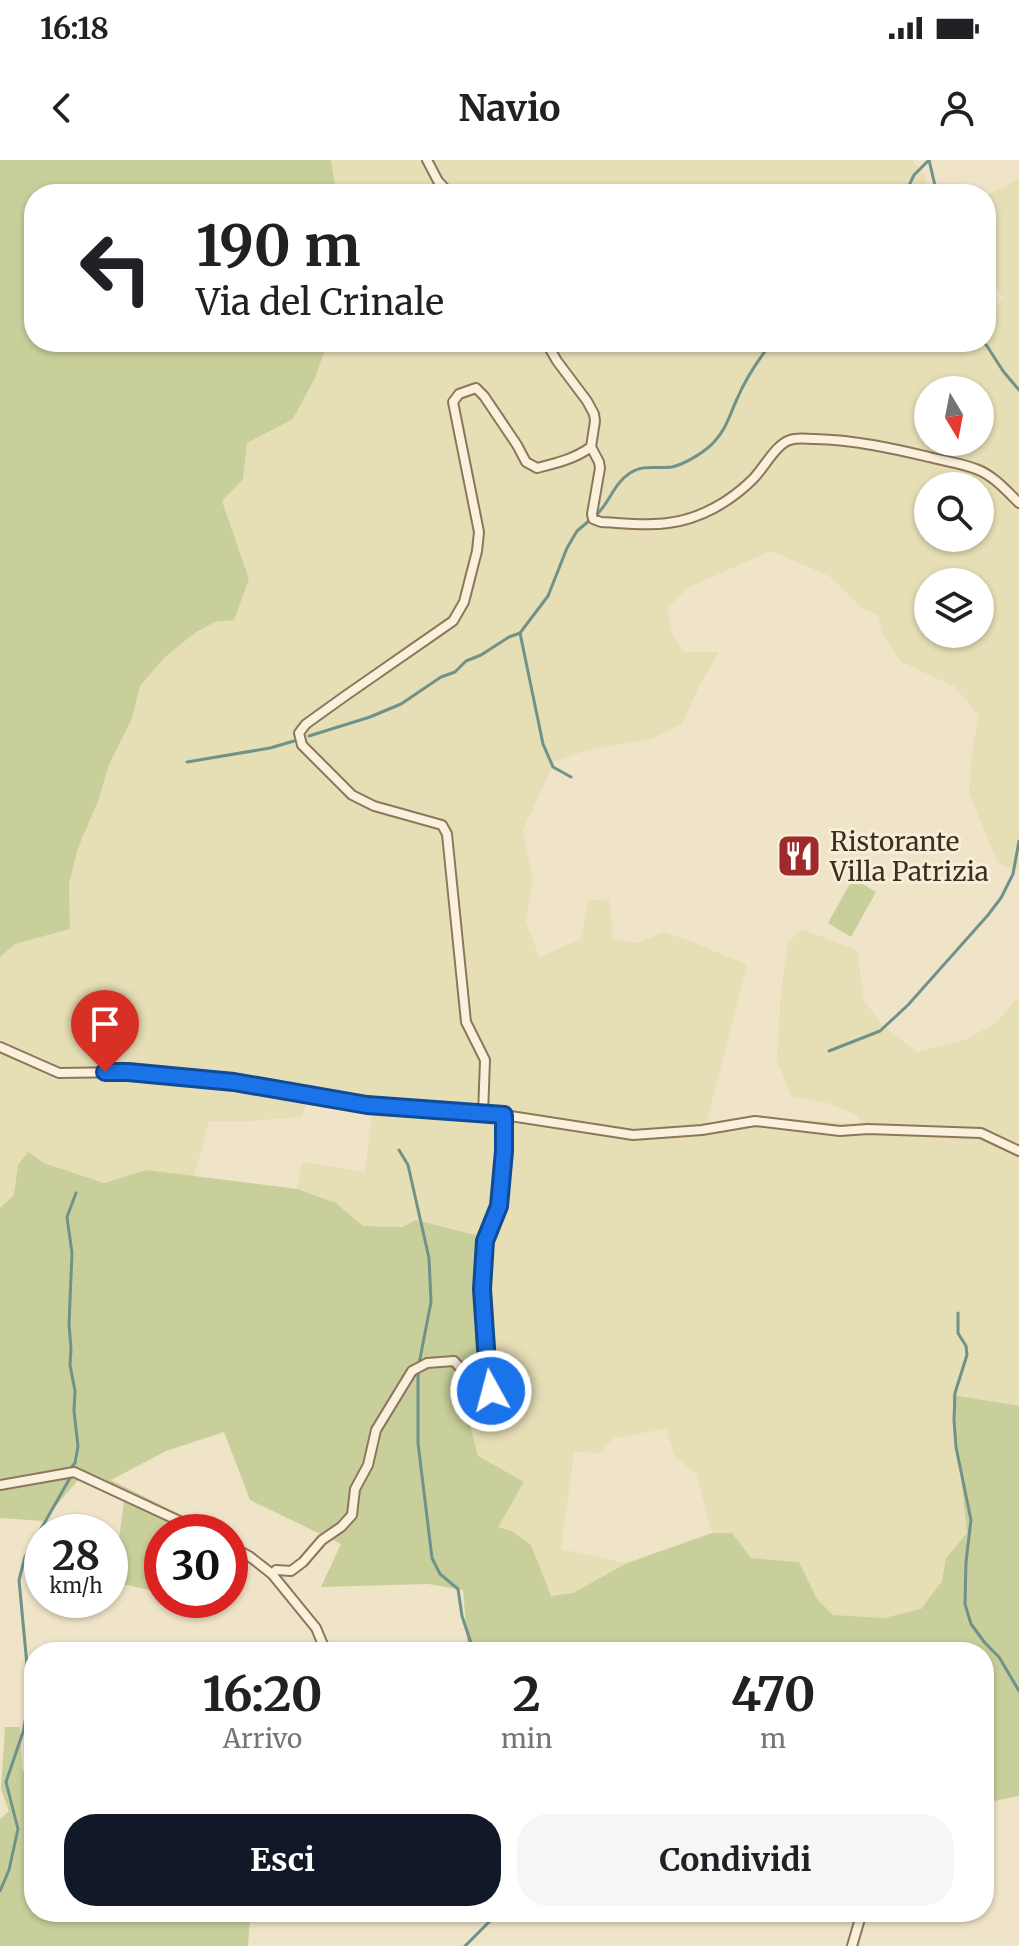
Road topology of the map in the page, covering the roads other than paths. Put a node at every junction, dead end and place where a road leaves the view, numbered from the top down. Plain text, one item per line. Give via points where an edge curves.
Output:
1 (427, 160) edge
2 (441, 184) edge
3 (552, 352) edge
4 (591, 447) junction
5 (1019, 503) edge
6 (0, 1047) edge
7 (483, 1114) junction
8 (504, 1115) junction
9 (1019, 1151) edge
10 (0, 1485) edge
11 (164, 1514) edge
12 (248, 1555) edge
13 (272, 1574) junction
14 (322, 1642) edge
15 (859, 1922) edge
16 (852, 1946) edge

1 - 2 street
3 - 4 street via 594,414
4 - 5 street via 600,468 592,514 601,522 664,524 718,506 794,438 871,444 979,469
4 - 7 street via 569,460 537,468 526,462 476,388 459,394 453,402 479,532 464,602 453,621 299,733 302,745 352,795 442,825 447,834 466,1022 485,1060
6 - 7 street via 59,1073 128,1072 234,1082 367,1105
7 - 8 street
8 - 9 street via 633,1135 755,1121 840,1131 981,1133
8 - 13 street via 499,1206 485,1241 482,1289 491,1391 484,1394 454,1361 427,1363 412,1371 376,1430 368,1465 355,1489 352,1515 291,1571
10 - 11 street via 74,1472
12 - 13 street
13 - 14 street
15 - 16 street

